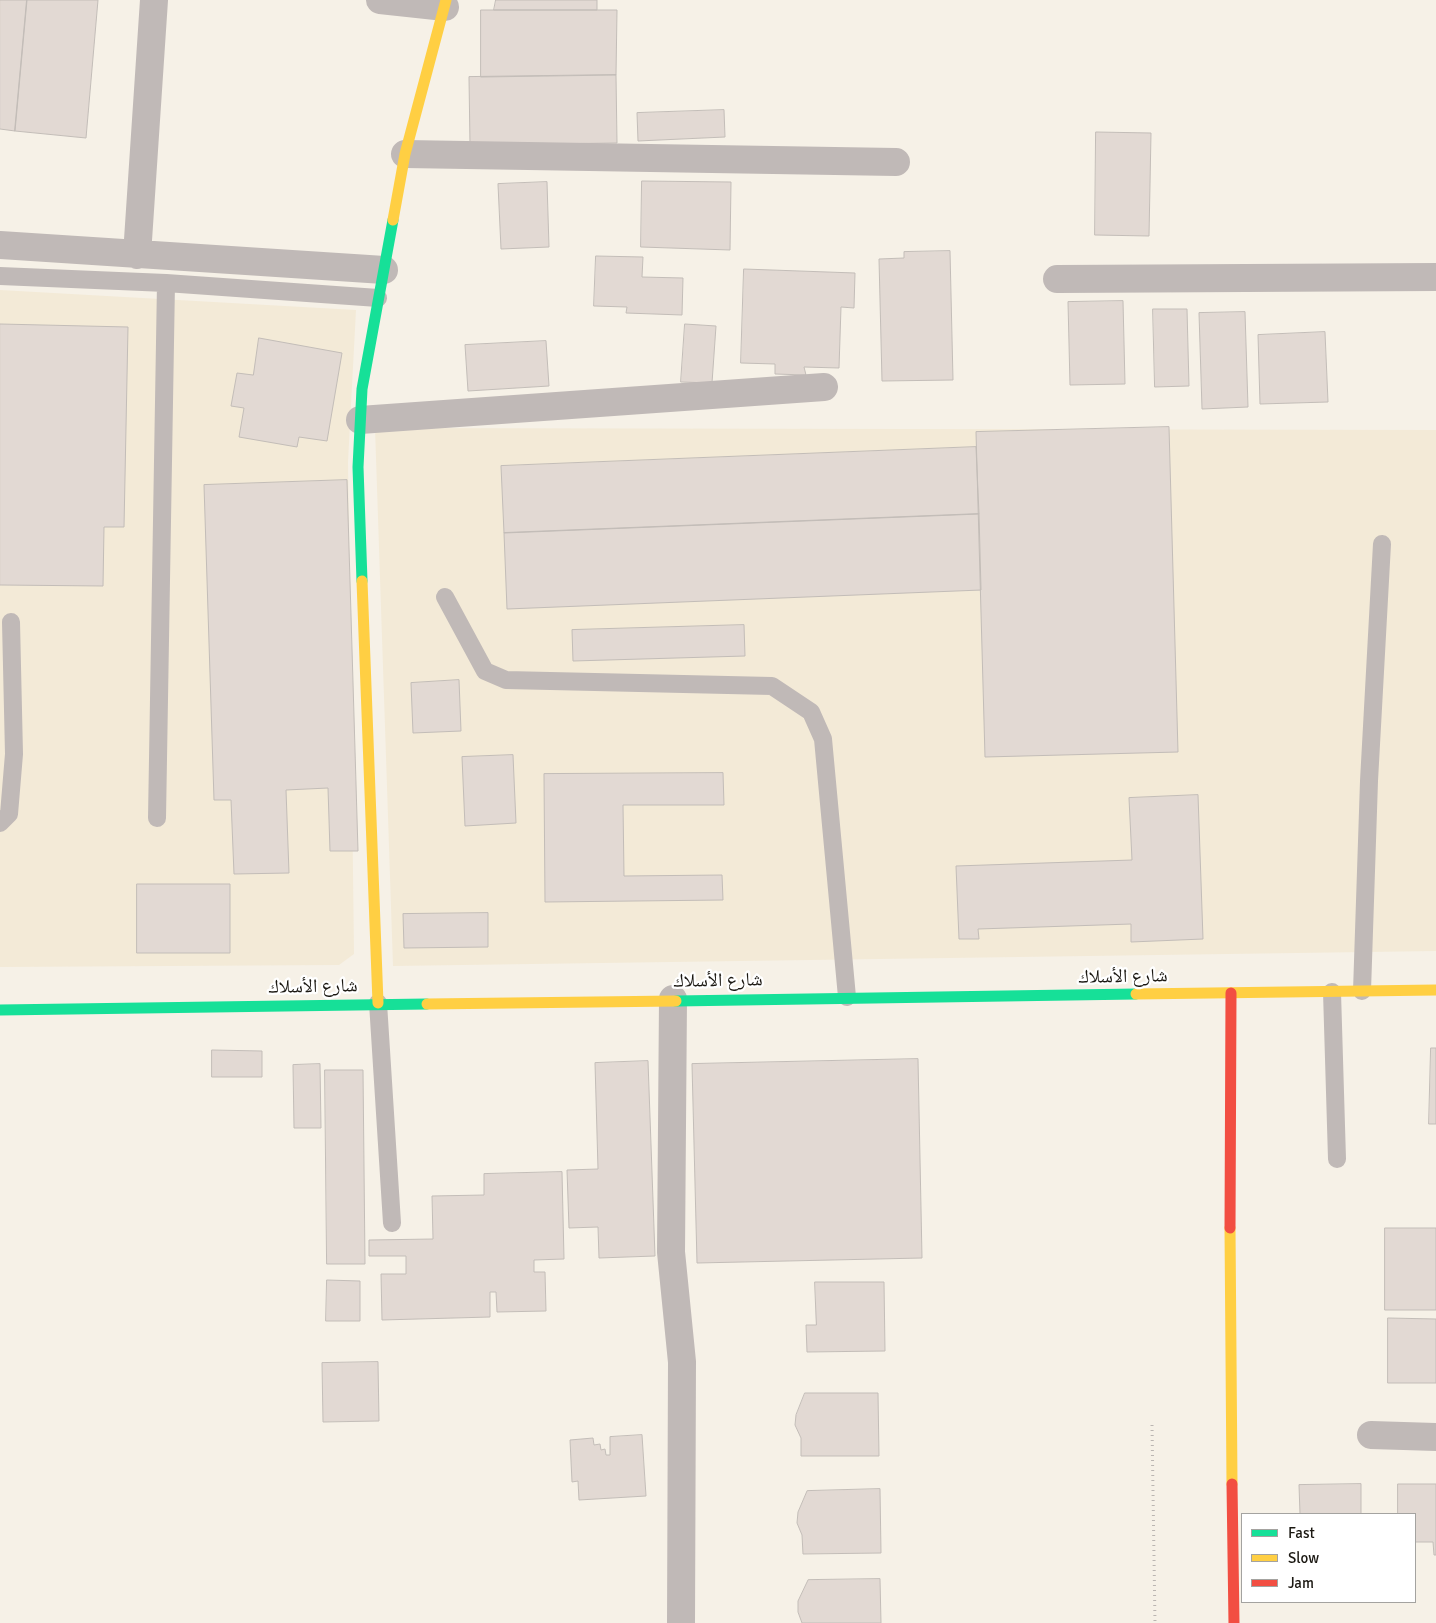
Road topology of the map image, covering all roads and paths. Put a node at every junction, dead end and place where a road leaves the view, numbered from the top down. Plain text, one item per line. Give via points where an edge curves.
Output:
1 (154, 0) edge
2 (380, 0) edge
3 (446, 4) edge
4 (405, 154) junction
5 (896, 162) dead end
6 (0, 245) edge
7 (137, 255) junction
8 (384, 270) junction
9 (0, 276) edge
10 (1436, 277) edge
11 (1057, 279) dead end
12 (166, 283) junction
13 (378, 298) junction
14 (824, 387) dead end
15 (360, 420) junction
16 (1382, 544) dead end
17 (445, 597) dead end
18 (11, 622) dead end
19 (157, 818) dead end
20 (0, 823) edge
21 (1436, 990) edge
22 (1362, 991) junction
23 (1332, 992) junction
24 (1231, 993) junction
25 (847, 998) junction
26 (673, 999) junction
27 (378, 1003) junction
28 (0, 1010) edge
29 (1337, 1159) dead end
30 (392, 1223) dead end
31 (1152, 1425) dead end
32 (1371, 1435) dead end
33 (1436, 1437) edge
34 (681, 1623) edge
35 (1156, 1623) edge
36 (1234, 1623) edge

1 - 7 street
2 - 3 street
3 - 4 street
4 - 5 street
4 - 8 street
6 - 7 street
7 - 8 street
8 - 13 street
9 - 12 lane
10 - 11 street
12 - 13 lane
12 - 19 lane
13 - 15 street
14 - 15 street
15 - 27 street via 358,467
16 - 22 lane
17 - 25 lane via 484,671 506,680 772,686 811,712 824,739
18 - 20 lane via 14,754 9,814
21 - 22 street, شارع الأسلاك
22 - 23 street, شارع الأسلاك
23 - 24 street, شارع الأسلاك
23 - 29 lane
24 - 25 street, شارع الأسلاك
24 - 36 street via 1230,1390
25 - 26 street, شارع الأسلاك
26 - 27 street, شارع الأسلاك
26 - 34 street via 671,1252 682,1362
27 - 28 street, شارع الأسلاك
27 - 30 lane
31 - 35 path
32 - 33 street

